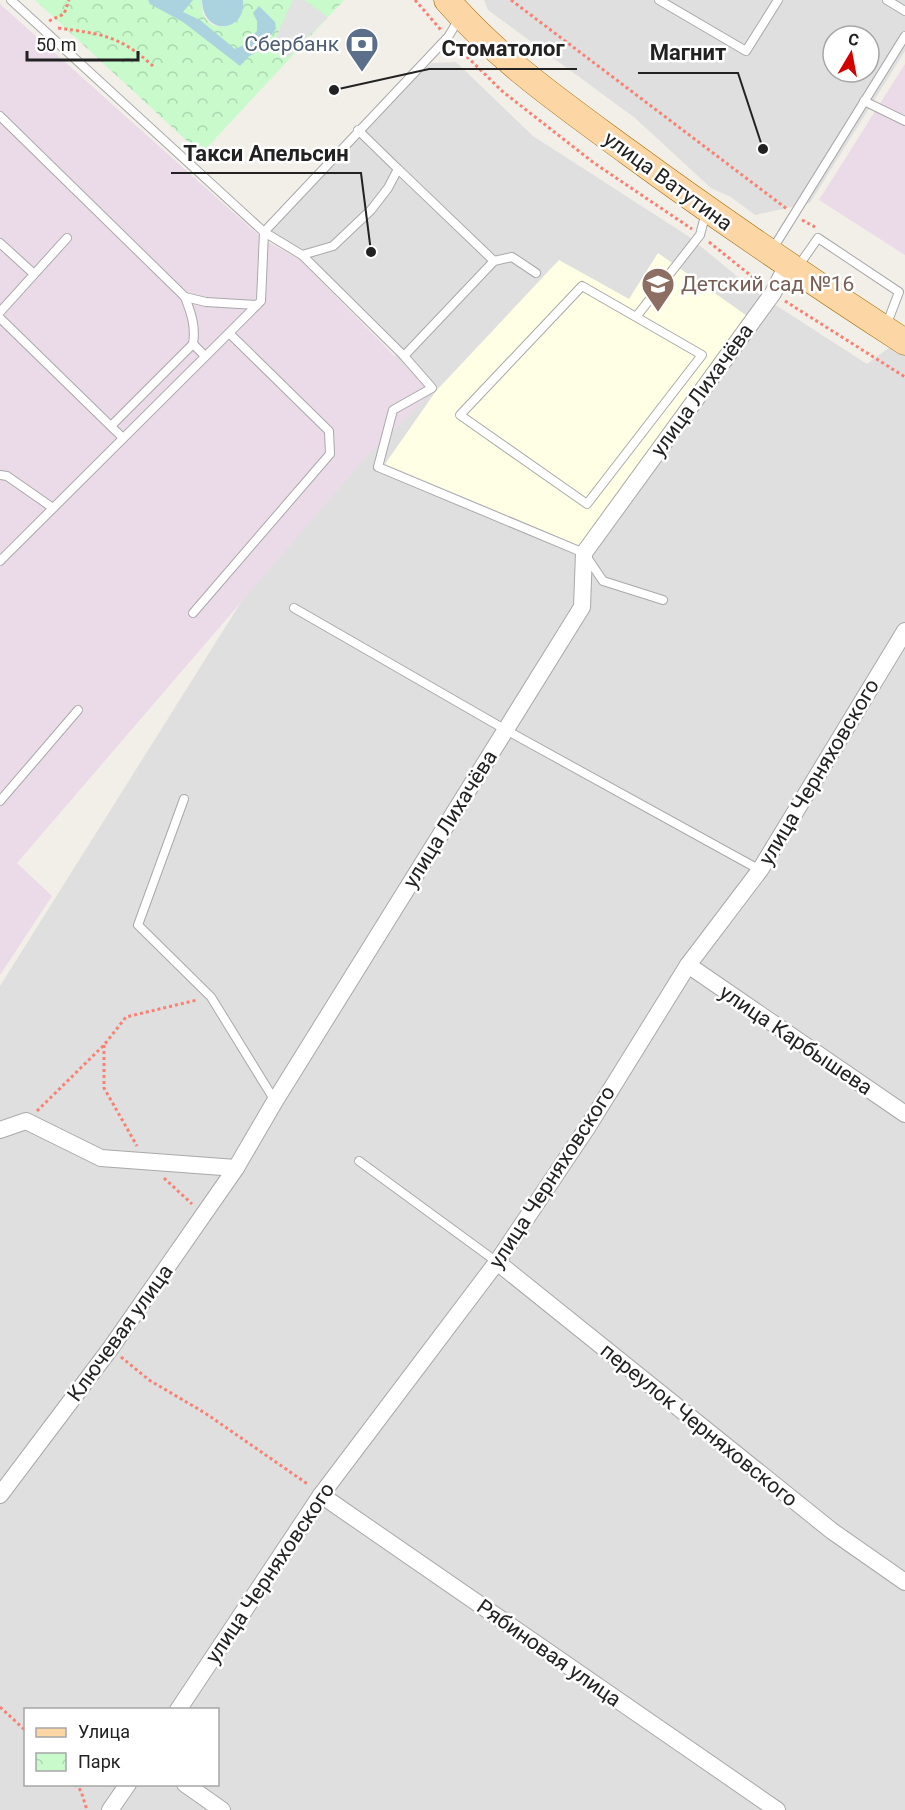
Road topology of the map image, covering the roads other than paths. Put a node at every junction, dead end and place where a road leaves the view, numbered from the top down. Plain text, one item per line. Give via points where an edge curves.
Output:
1 (10, 0) edge
2 (659, 0) edge
3 (778, 0) edge
4 (887, 0) edge
5 (905, 10) edge
6 (457, 13) edge
7 (905, 36) edge
8 (864, 101) junction
9 (0, 116) edge
10 (905, 121) edge
11 (358, 130) junction
12 (398, 169) junction
13 (707, 208) junction
14 (264, 232) junction
15 (67, 238) dead end
16 (0, 243) edge
17 (302, 255) junction
18 (494, 261) junction
19 (784, 263) junction
20 (536, 273) dead end
21 (34, 274) junction
22 (185, 297) junction
23 (257, 305) junction
24 (0, 312) edge
25 (636, 317) junction
26 (0, 318) edge
27 (229, 333) junction
28 (895, 335) edge
29 (192, 344) junction
30 (205, 356) junction
31 (404, 356) junction
32 (111, 426) junction
33 (123, 438) junction
34 (0, 475) edge
35 (53, 508) junction
36 (584, 553) junction
37 (1, 557) edge
38 (663, 600) dead end
39 (294, 608) dead end
40 (193, 613) dead end
41 (905, 631) edge
42 (78, 710) dead end
43 (506, 730) junction
44 (184, 799) dead end
45 (0, 801) edge
46 (760, 870) junction
47 (687, 966) junction
48 (275, 1101) junction
49 (905, 1114) edge
50 (0, 1130) edge
51 (359, 1161) dead end
52 (236, 1168) junction
53 (497, 1262) junction
54 (0, 1495) edge
55 (321, 1495) junction
56 (905, 1582) edge
57 (179, 1708) edge
58 (127, 1786) edge
59 (186, 1786) edge
60 (110, 1810) edge
61 (222, 1810) edge
62 (777, 1810) edge

1 - 14 lane
2 - 3 lane via 746,51
4 - 5 lane
6 - 11 lane
6 - 13 main road, улица Ватутина via 551,96
7 - 8 lane
8 - 10 lane
8 - 19 lane via 793,214
9 - 22 lane
11 - 12 lane
11 - 14 lane
12 - 17 lane via 371,210 333,246
12 - 18 lane
13 - 19 main road, улица Ватутина
13 - 25 lane via 700,235
14 - 17 lane
14 - 23 lane via 261,301
15 - 21 lane
16 - 21 lane
17 - 31 lane
18 - 20 lane via 512,257
18 - 31 lane
19 - 28 main road, улица Ватутина
19 - 28 lane via 818,238 899,292
19 - 36 street, улица Лихачёва via 773,293
21 - 24 lane
22 - 23 lane
22 - 29 lane via 194,322
23 - 27 lane
25 - 25 lane via 582,286 460,415 587,504 702,355
26 - 32 lane
27 - 30 lane
27 - 40 lane via 329,431 330,454
29 - 30 lane
29 - 32 lane
30 - 33 lane
31 - 36 lane via 432,388 393,410 378,467
32 - 33 lane
33 - 35 lane
34 - 35 lane
35 - 37 lane
36 - 38 lane via 603,581
36 - 43 street, улица Лихачёва via 582,607
39 - 43 lane
41 - 46 street, улица Черняховского
42 - 45 lane
43 - 46 lane
43 - 48 street, улица Лихачёва
44 - 48 lane via 138,925 211,997
46 - 47 street, улица Черняховского
47 - 49 street, улица Карбышева
47 - 53 street, улица Черняховского via 587,1128
48 - 52 street, улица Лихачёва
50 - 52 street via 26,1121 101,1158
51 - 53 lane
52 - 54 street, Ключевая улица via 110,1349
53 - 55 street, улица Черняховского
53 - 56 street, переулок Черняховского via 832,1531
55 - 57 street, улица Черняховского
55 - 62 street, Рябиновая улица
58 - 60 street
59 - 61 street

